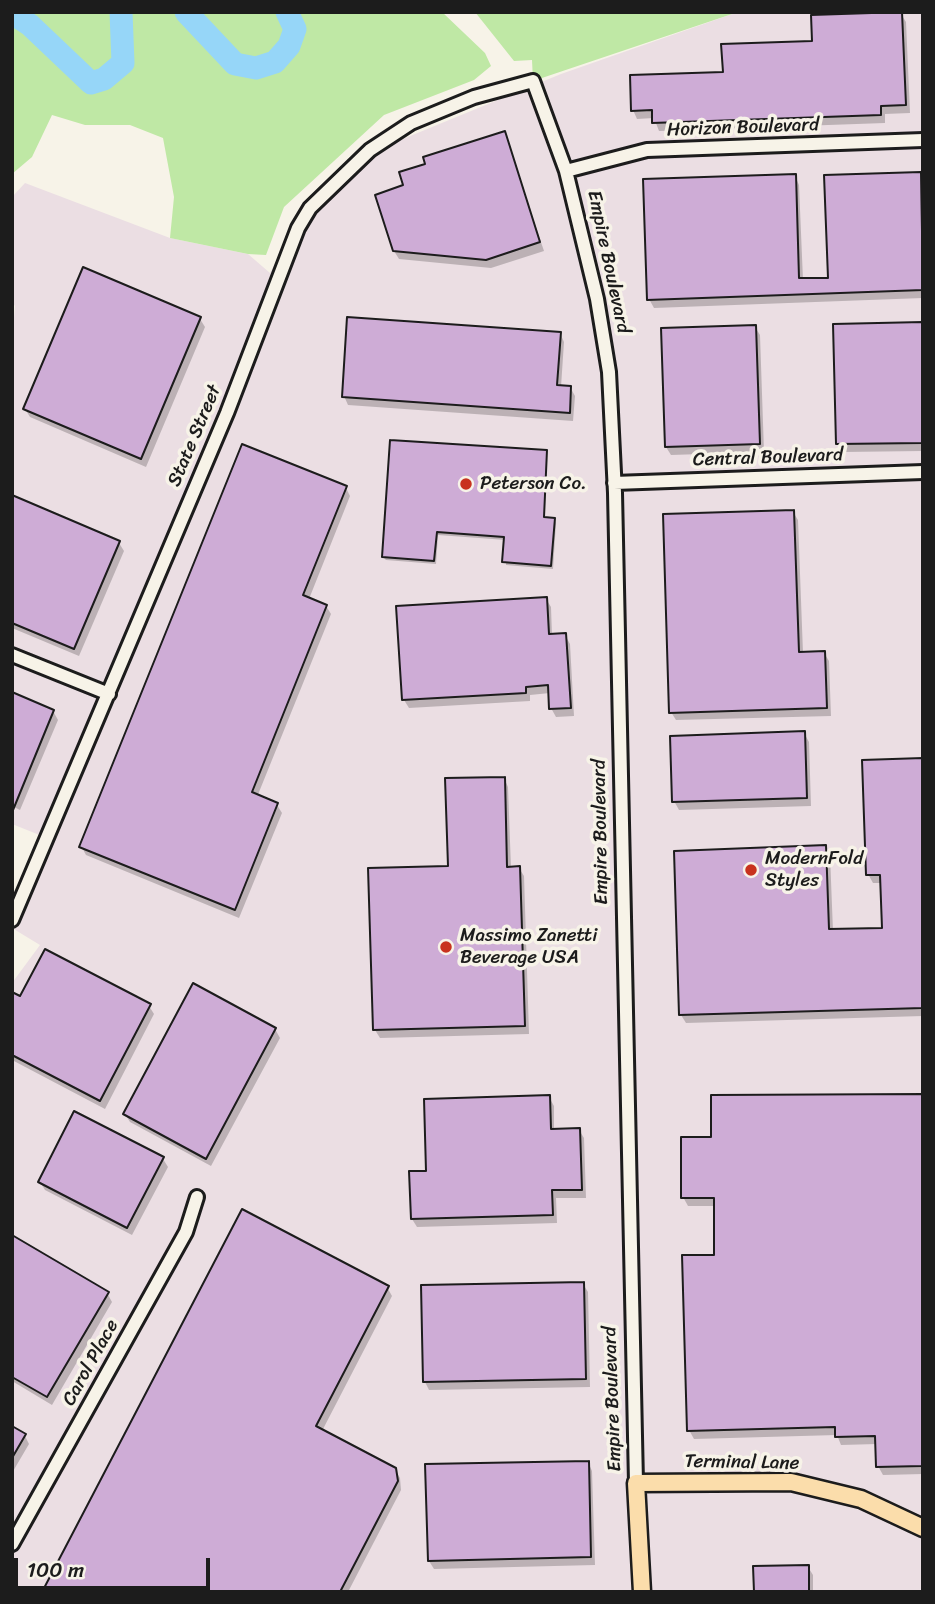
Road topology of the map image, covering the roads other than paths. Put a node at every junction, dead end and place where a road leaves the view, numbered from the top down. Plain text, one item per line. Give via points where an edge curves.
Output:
1 (533, 82) joint
2 (923, 140) edge
3 (566, 171) junction
4 (923, 472) edge
5 (614, 483) junction
6 (12, 655) edge
7 (109, 694) junction
8 (12, 920) edge
9 (197, 1197) dead end
10 (636, 1483) junction
11 (923, 1528) edge
12 (12, 1544) edge
13 (642, 1592) edge

1 - 3 street, Empire Boulevard
1 - 7 street, State Street via 474,97 411,122 370,150 310,208
2 - 3 street, Horizon Boulevard via 647,150
3 - 5 street, Empire Boulevard via 597,299 609,372
4 - 5 street, Central Boulevard
5 - 10 street, Empire Boulevard
6 - 7 street
7 - 8 street, State Street
9 - 12 street, Carol Place via 186,1232
10 - 11 main road, Terminal Lane via 791,1482 861,1499
10 - 13 main road, Empire Boulevard

